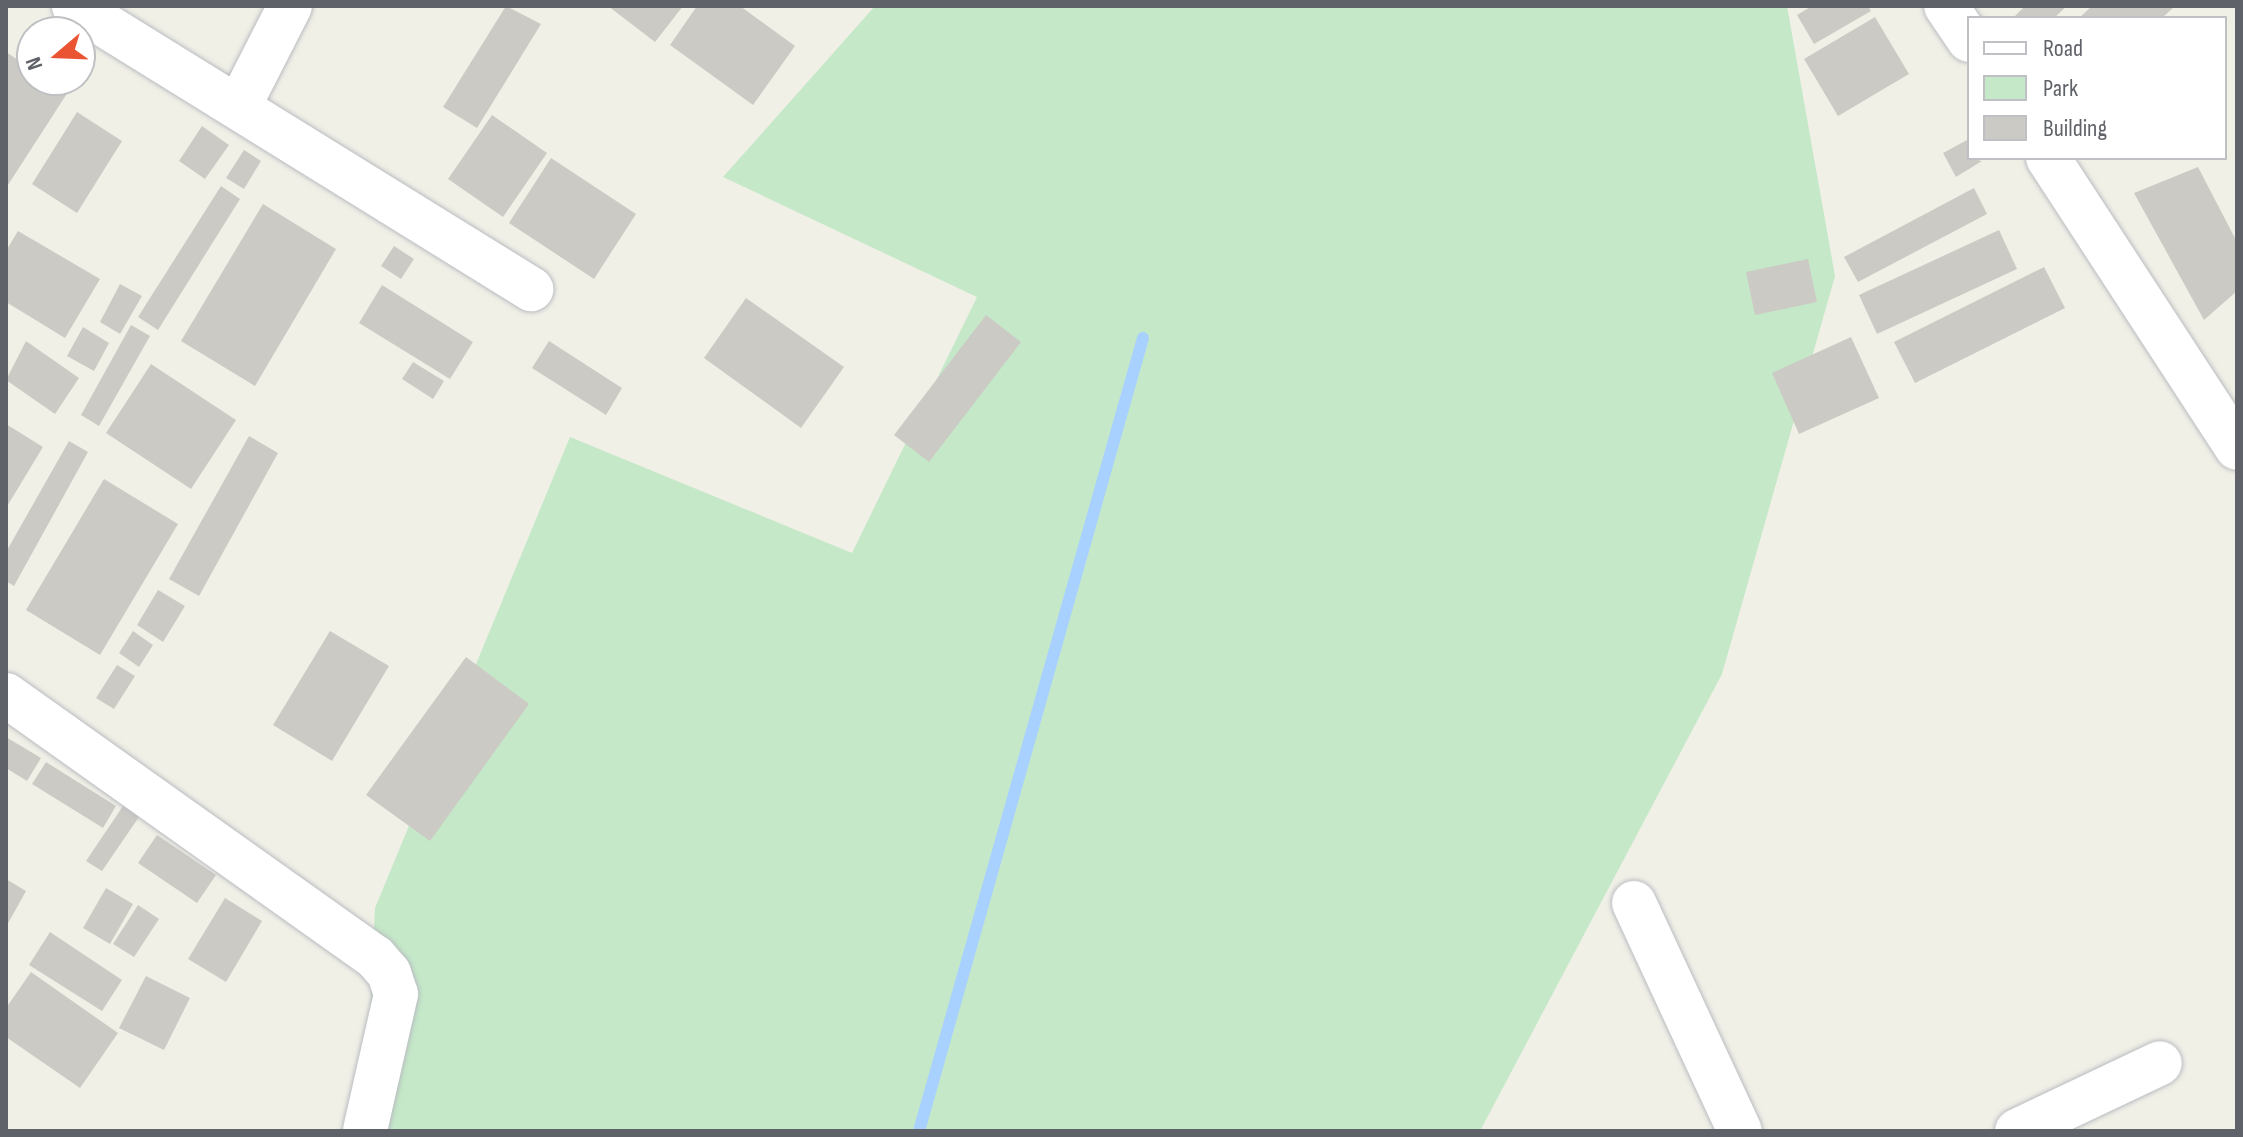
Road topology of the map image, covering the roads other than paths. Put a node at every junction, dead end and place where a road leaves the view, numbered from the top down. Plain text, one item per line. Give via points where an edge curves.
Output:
1 (74, 6) edge
2 (290, 6) edge
3 (239, 106) junction
4 (2049, 160) edge
5 (531, 289) dead end
6 (2231, 421) edge
7 (6, 695) edge
8 (1634, 903) dead end
9 (2160, 1063) dead end
10 (365, 1131) edge
11 (1740, 1131) edge
12 (2017, 1131) edge

1 - 3 street
2 - 3 street
3 - 5 street
4 - 6 street
7 - 10 street via 375,957 389,973 396,994
8 - 11 street
9 - 12 street

